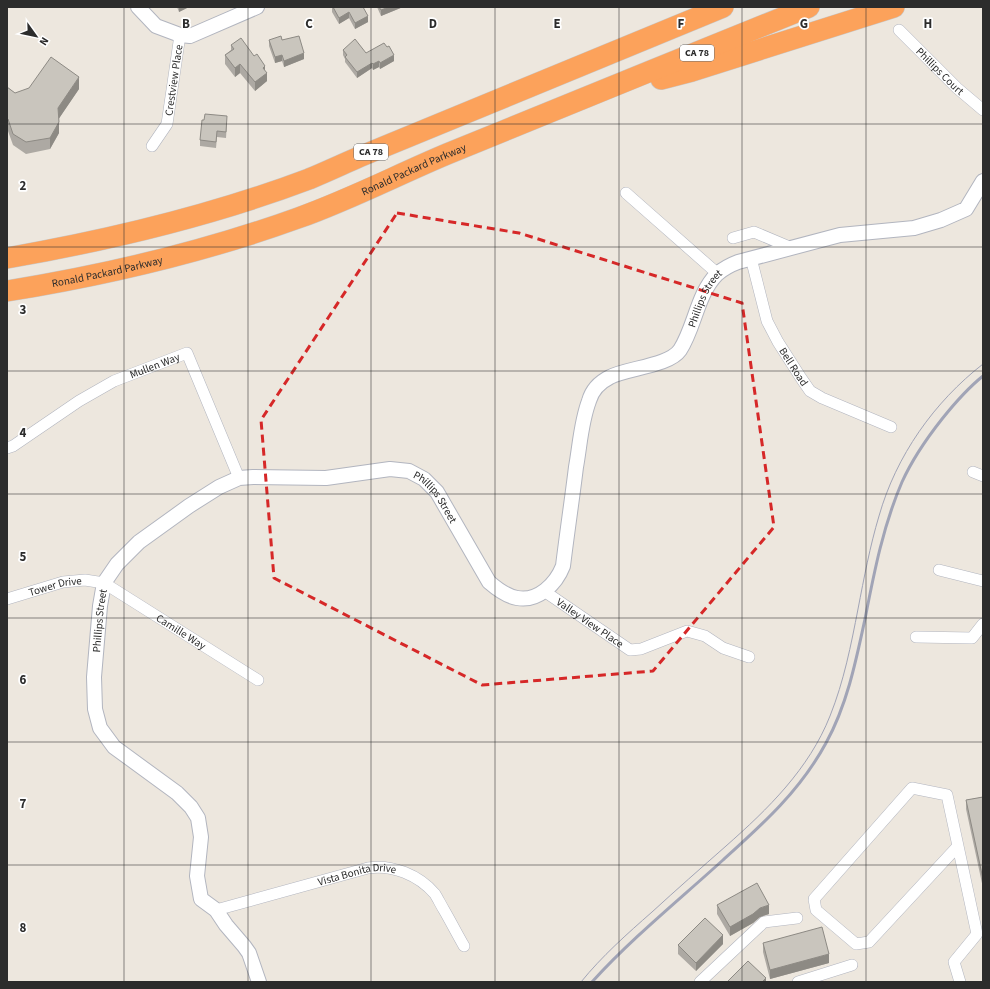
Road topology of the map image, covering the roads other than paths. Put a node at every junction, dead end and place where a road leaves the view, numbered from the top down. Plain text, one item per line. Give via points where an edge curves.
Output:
1 (138, 7) edge
2 (257, 7) edge
3 (723, 7) edge
4 (809, 7) edge
5 (894, 7) edge
6 (899, 30) dead end
7 (180, 35) junction
8 (585, 99) junction
9 (983, 110) edge
10 (152, 146) dead end
11 (983, 181) edge
12 (626, 193) dead end
13 (733, 238) dead end
14 (792, 248) junction
15 (7, 258) edge
16 (751, 258) junction
17 (718, 274) junction
18 (7, 291) edge
19 (891, 427) dead end
20 (7, 448) edge
21 (239, 478) junction
22 (939, 570) dead end
23 (983, 580) edge
24 (104, 583) junction
25 (544, 592) junction
26 (7, 599) edge
27 (983, 624) edge
28 (916, 637) dead end
29 (749, 657) dead end
30 (258, 680) dead end
31 (958, 846) junction
32 (216, 910) junction
33 (797, 918) dead end
34 (464, 946) dead end
35 (852, 965) dead end
36 (259, 982) edge
37 (700, 982) edge
38 (798, 982) edge
39 (960, 982) edge

1 - 7 street via 156,26
2 - 7 street via 190,36
3 - 15 highway, CA 78 via 310,178 244,202 111,238
4 - 8 highway, Ronald Packard Parkway / CA 78
5 - 8 highway via 692,71
6 - 9 street, Phillips Court
7 - 10 street, Crestview Place via 167,124
8 - 18 highway, Ronald Packard Parkway / CA 78 via 447,154 299,218 257,232 200,250 126,268
11 - 14 street, Phillips Street via 966,209 941,220 914,228 840,235
12 - 17 street
13 - 14 street via 754,232
14 - 16 street, Phillips Street
16 - 17 street, Phillips Street via 738,262
16 - 19 street, Bell Road via 767,321 810,391
17 - 25 street, Phillips Street via 703,295 679,352 668,360 610,376 592,393 582,430 562,566 556,580
20 - 21 street, Mullen Way via 114,381 187,353
21 - 24 street, Phillips Street via 201,498 139,542 117,564
21 - 25 street, Phillips Street via 326,478 390,469 409,471 424,479 437,492 489,582 502,592 517,598
22 - 23 street
24 - 26 street, Tower Drive via 85,580 63,582
24 - 30 street, Camille Way
24 - 32 street, Phillips Street via 94,676 95,709 100,728 114,747 192,807 198,818 201,836 197,876 201,899
25 - 29 street, Valley View Place via 630,650 641,649 687,631 705,636 723,648
27 - 28 street via 972,638
31 - 31 street via 947,795 912,788 814,899 816,910 856,944 869,942
31 - 39 street via 977,934 954,962
32 - 34 street, Vista Bonita Drive via 368,868 386,868 413,876 435,894
32 - 36 street, Phillips Street via 249,953
33 - 37 street via 764,922
35 - 38 street

